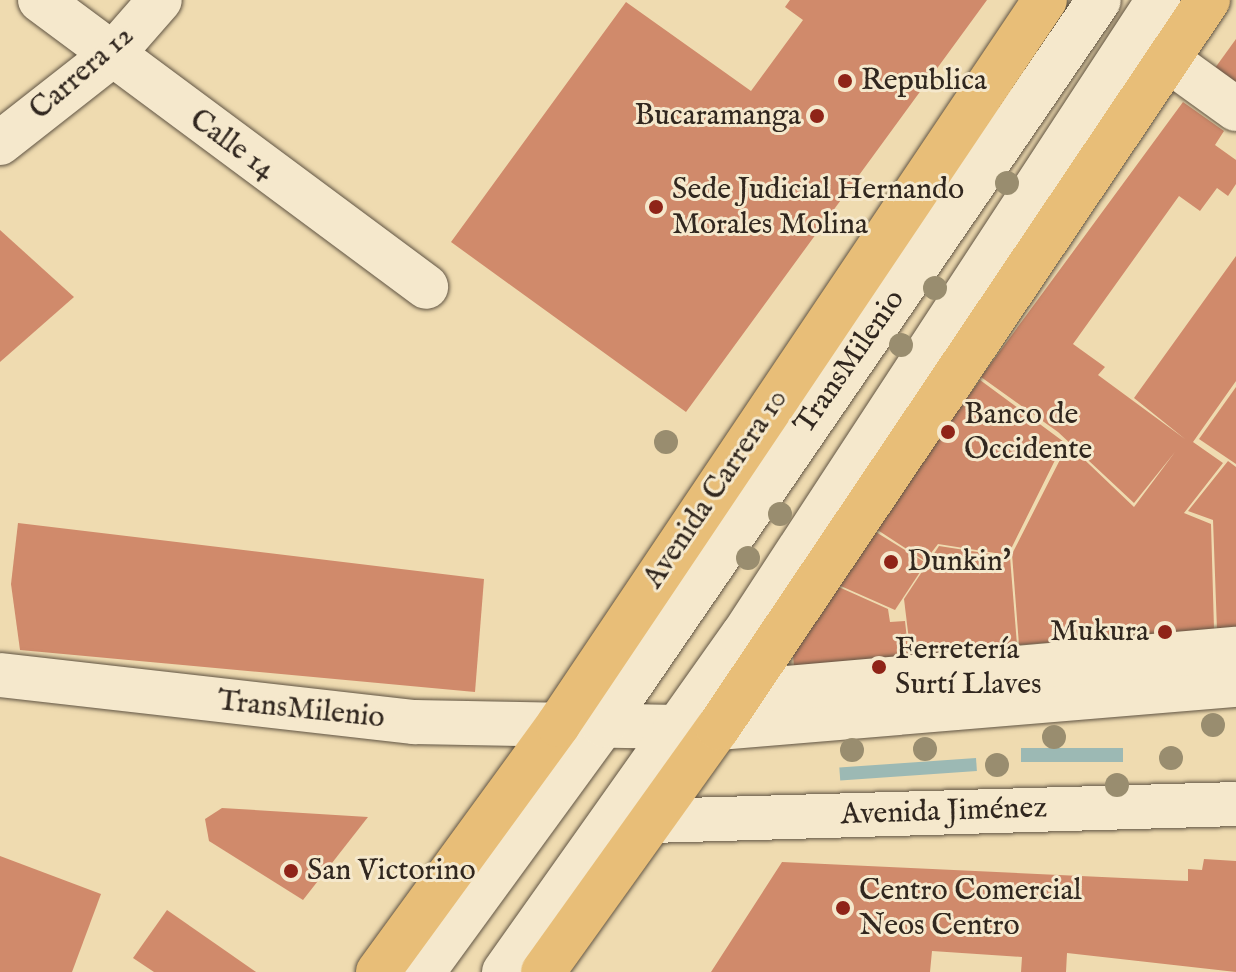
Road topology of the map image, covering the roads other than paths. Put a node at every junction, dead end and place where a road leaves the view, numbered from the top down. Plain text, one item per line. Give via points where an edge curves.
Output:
1 (40, 0) edge
2 (160, 0) edge
3 (1045, 0) edge
4 (1099, 0) edge
5 (1158, 0) edge
6 (1208, 0) edge
7 (111, 56) junction
8 (1168, 60) junction
9 (1236, 109) edge
10 (0, 143) edge
11 (426, 287) dead end
12 (1236, 649) edge
13 (0, 675) edge
14 (1236, 685) edge
15 (776, 689) dead end
16 (0, 706) edge
17 (688, 732) junction
18 (572, 738) junction
19 (1236, 804) edge
20 (651, 821) junction
21 (378, 972) edge
22 (423, 972) edge
23 (504, 972) edge
24 (543, 972) edge

1 - 7 street, Calle 14
2 - 7 street, Carrera 12
3 - 18 main road, Avenida Carrera 10
4 - 18 street, TransMilenio
5 - 17 street, TransMilenio
6 - 8 main road
7 - 10 street, Carrera 12
7 - 11 street, Calle 14
8 - 9 street
8 - 17 main road
12 - 15 street
13 - 18 street, TransMilenio
14 - 17 street, TransMilenio
16 - 18 street, TransMilenio via 412,746
17 - 18 street, TransMilenio
17 - 20 main road
17 - 23 street, TransMilenio
18 - 21 main road, Avenida Carrera 10
18 - 22 street, TransMilenio
19 - 20 street, Avenida Jiménez
20 - 24 main road

